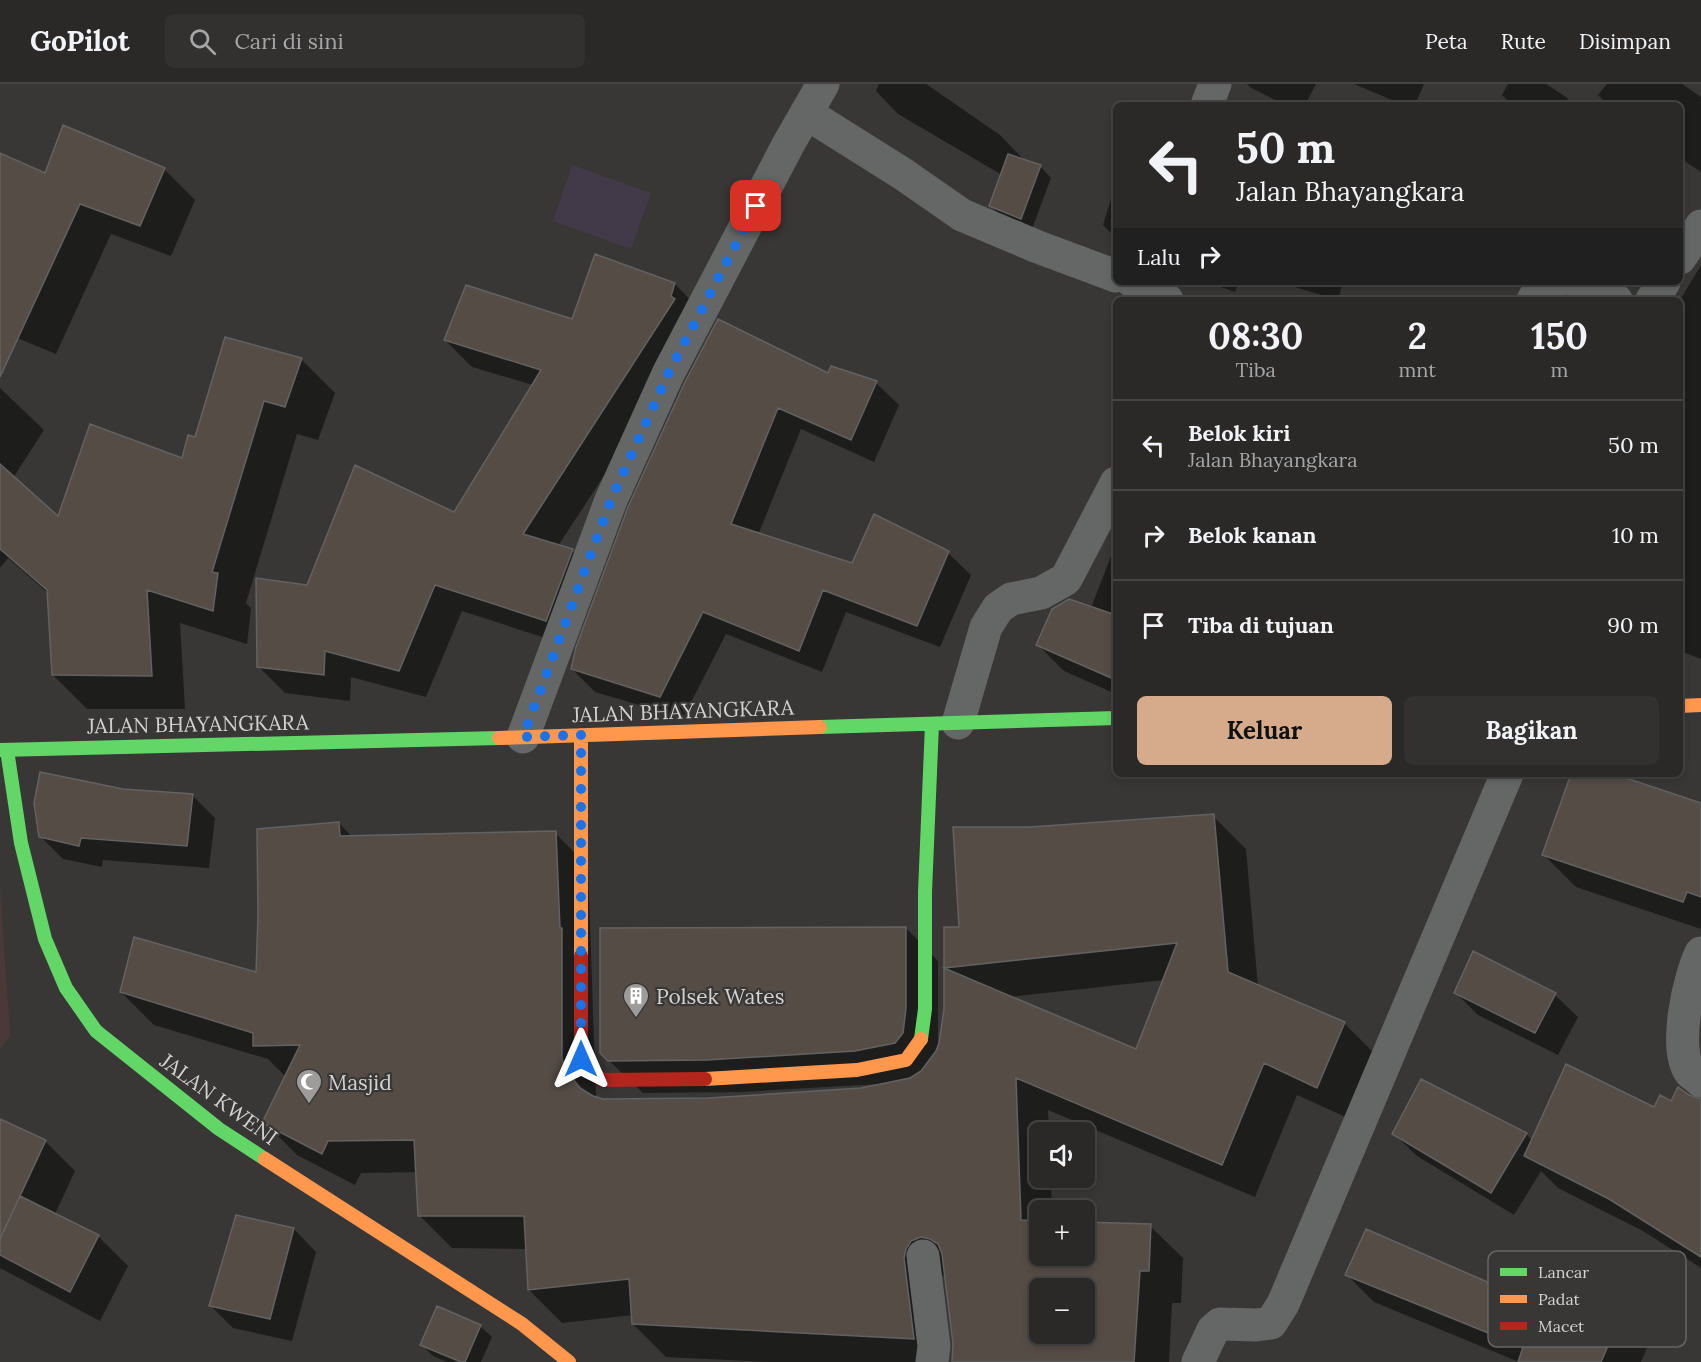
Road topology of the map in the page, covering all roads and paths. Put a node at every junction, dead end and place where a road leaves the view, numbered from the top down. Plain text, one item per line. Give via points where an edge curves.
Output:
1 (823, 84) edge
2 (1215, 84) edge
3 (1208, 102) edge
4 (806, 113) junction
5 (1701, 226) edge
6 (1683, 253) edge
7 (1113, 275) edge
8 (1551, 285) edge
9 (1594, 285) edge
10 (1535, 297) edge
11 (1612, 297) edge
12 (1113, 489) edge
13 (1701, 705) edge
14 (1683, 706) edge
15 (1113, 718) edge
16 (945, 724) junction
17 (581, 735) junction
18 (523, 737) junction
19 (3, 750) edge
20 (1506, 777) edge
21 (1701, 953) edge
22 (1701, 1081) edge
23 (923, 1256) dead end
24 (569, 1362) edge
25 (933, 1362) edge
26 (1198, 1362) edge

1 - 4 street
2 - 3 street
4 - 7 street via 962,214 1038,248
4 - 18 street via 668,374 611,500
5 - 6 street
8 - 10 street
9 - 11 street
12 - 16 street via 1066,579 1041,593 1011,599 998,609 986,627
13 - 14 street
15 - 16 street, JALAN BHAYANGKARA
16 - 17 street, JALAN BHAYANGKARA
16 - 17 street via 925,892 925,1009 921,1040 906,1060 857,1070 708,1078 603,1080 590,1072 581,1059
17 - 18 street, JALAN BHAYANGKARA
18 - 19 street, JALAN BHAYANGKARA
19 - 24 street, JALAN KWENI via 45,939 66,988 96,1031 219,1129 522,1324
20 - 26 street via 1283,1304 1271,1323 1220,1324 1213,1330
21 - 22 street via 1694,967 1684,1016 1683,1049 1689,1071
23 - 25 street

